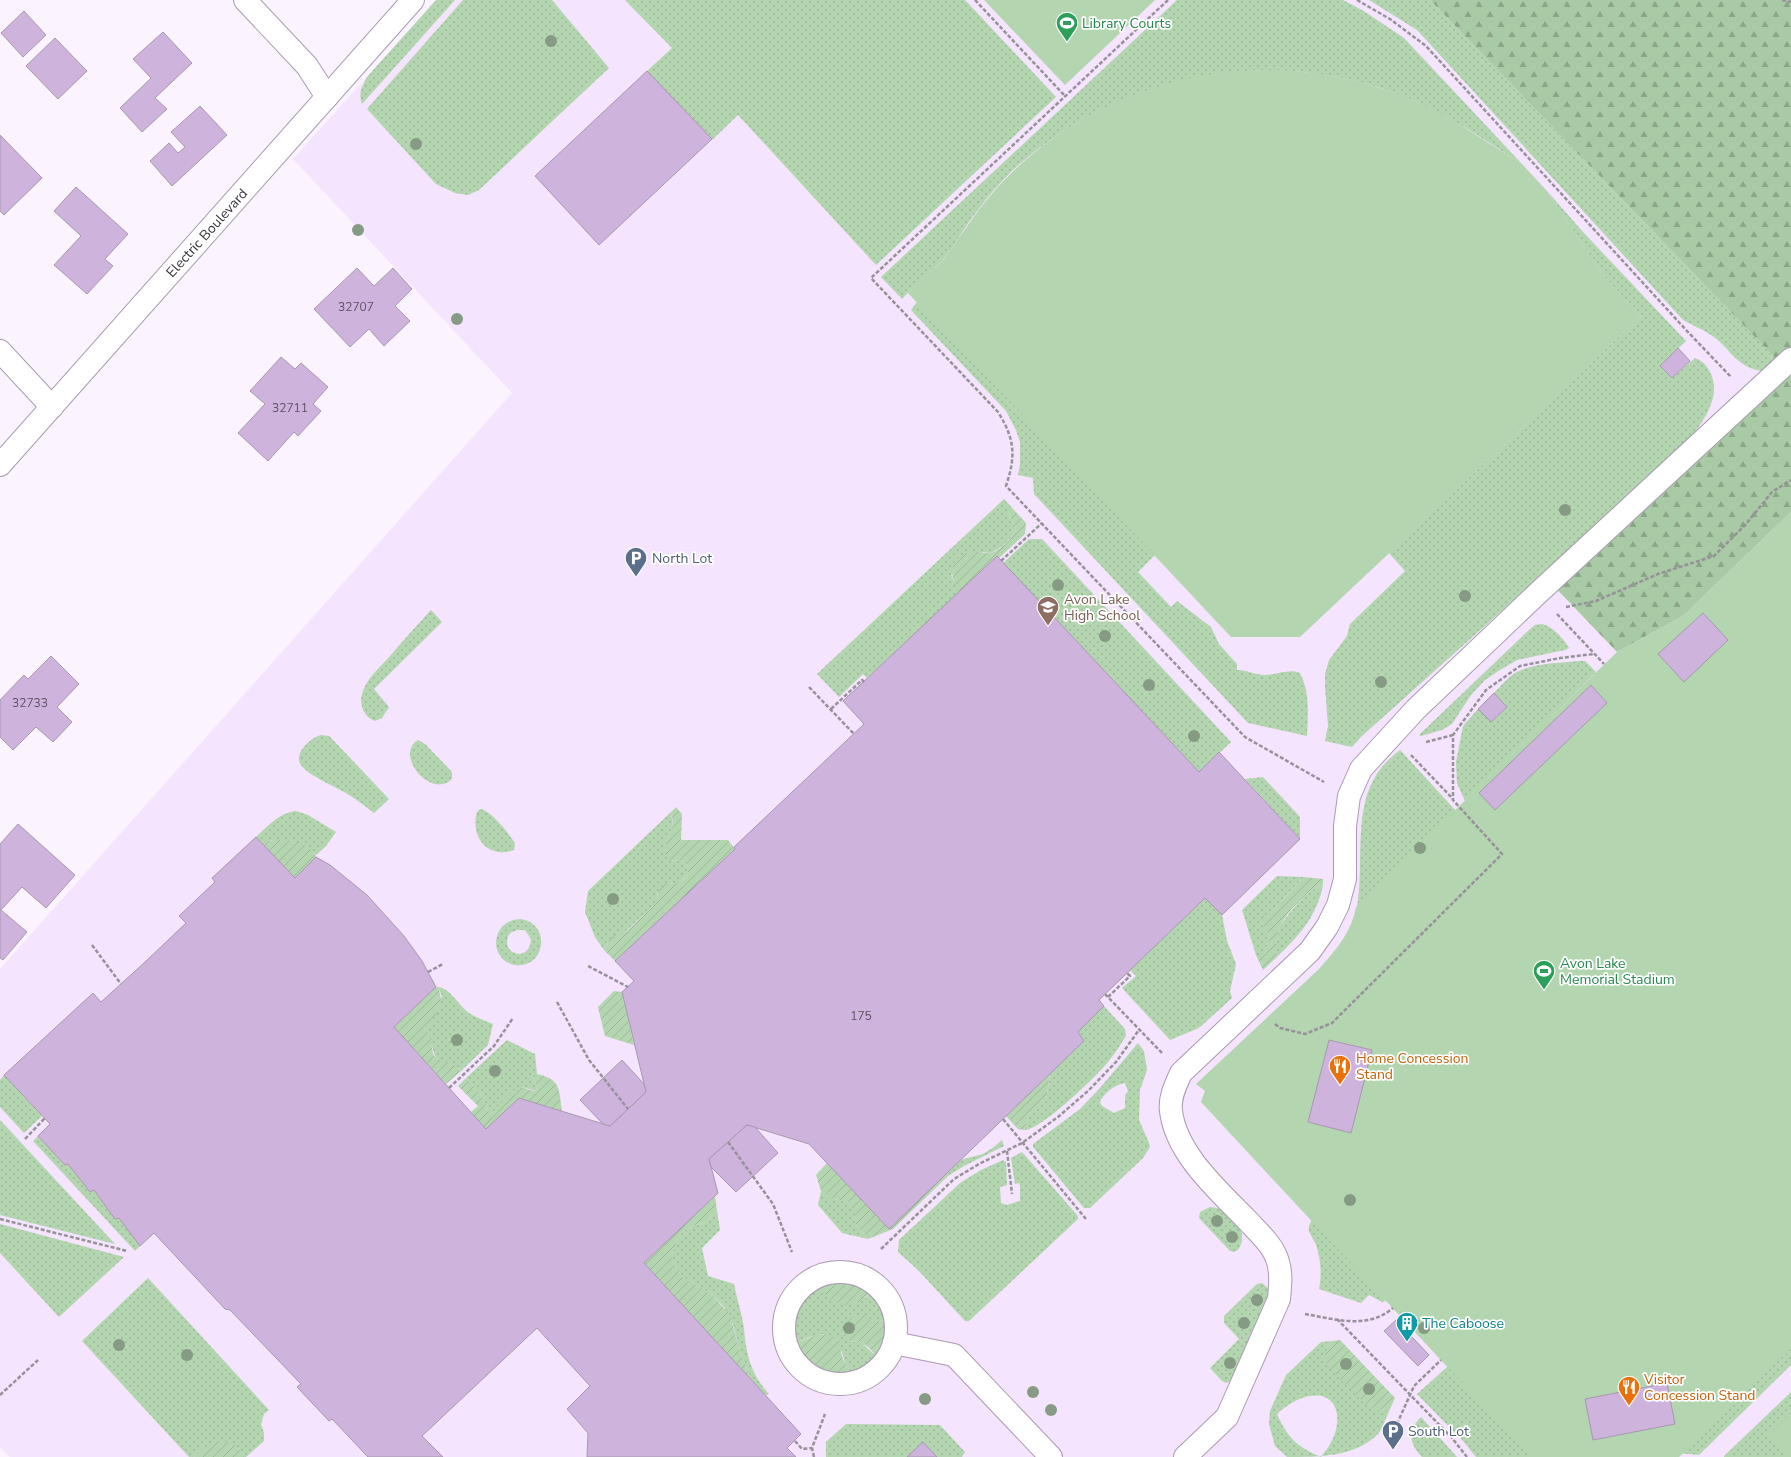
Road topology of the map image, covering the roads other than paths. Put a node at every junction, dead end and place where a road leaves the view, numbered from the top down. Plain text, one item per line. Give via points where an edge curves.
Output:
1 (245, 0) edge
2 (413, 0) edge
3 (328, 97) junction
4 (0, 351) edge
5 (1791, 359) edge
6 (52, 407) junction
7 (0, 465) edge
8 (894, 1343) junction
9 (1051, 1457) edge
10 (1185, 1457) edge

1 - 3 street via 307,66
2 - 3 street, Electric Boulevard
3 - 6 street, Electric Boulevard
4 - 6 street
5 - 10 street via 1416,709 1399,741 1361,769 1349,796 1345,826 1345,879 1338,905 1327,927 1310,951 1181,1073 1173,1089 1170,1110 1177,1136 1203,1173 1265,1238 1278,1261 1281,1280 1279,1299 1227,1417
6 - 7 street, Electric Boulevard
8 - 8 street via 896,1322 890,1301 876,1284 857,1274 835,1272 814,1278 798,1292 787,1311 784,1335 789,1351 803,1370 824,1382 848,1384 871,1375 888,1358
8 - 9 street via 954,1355

